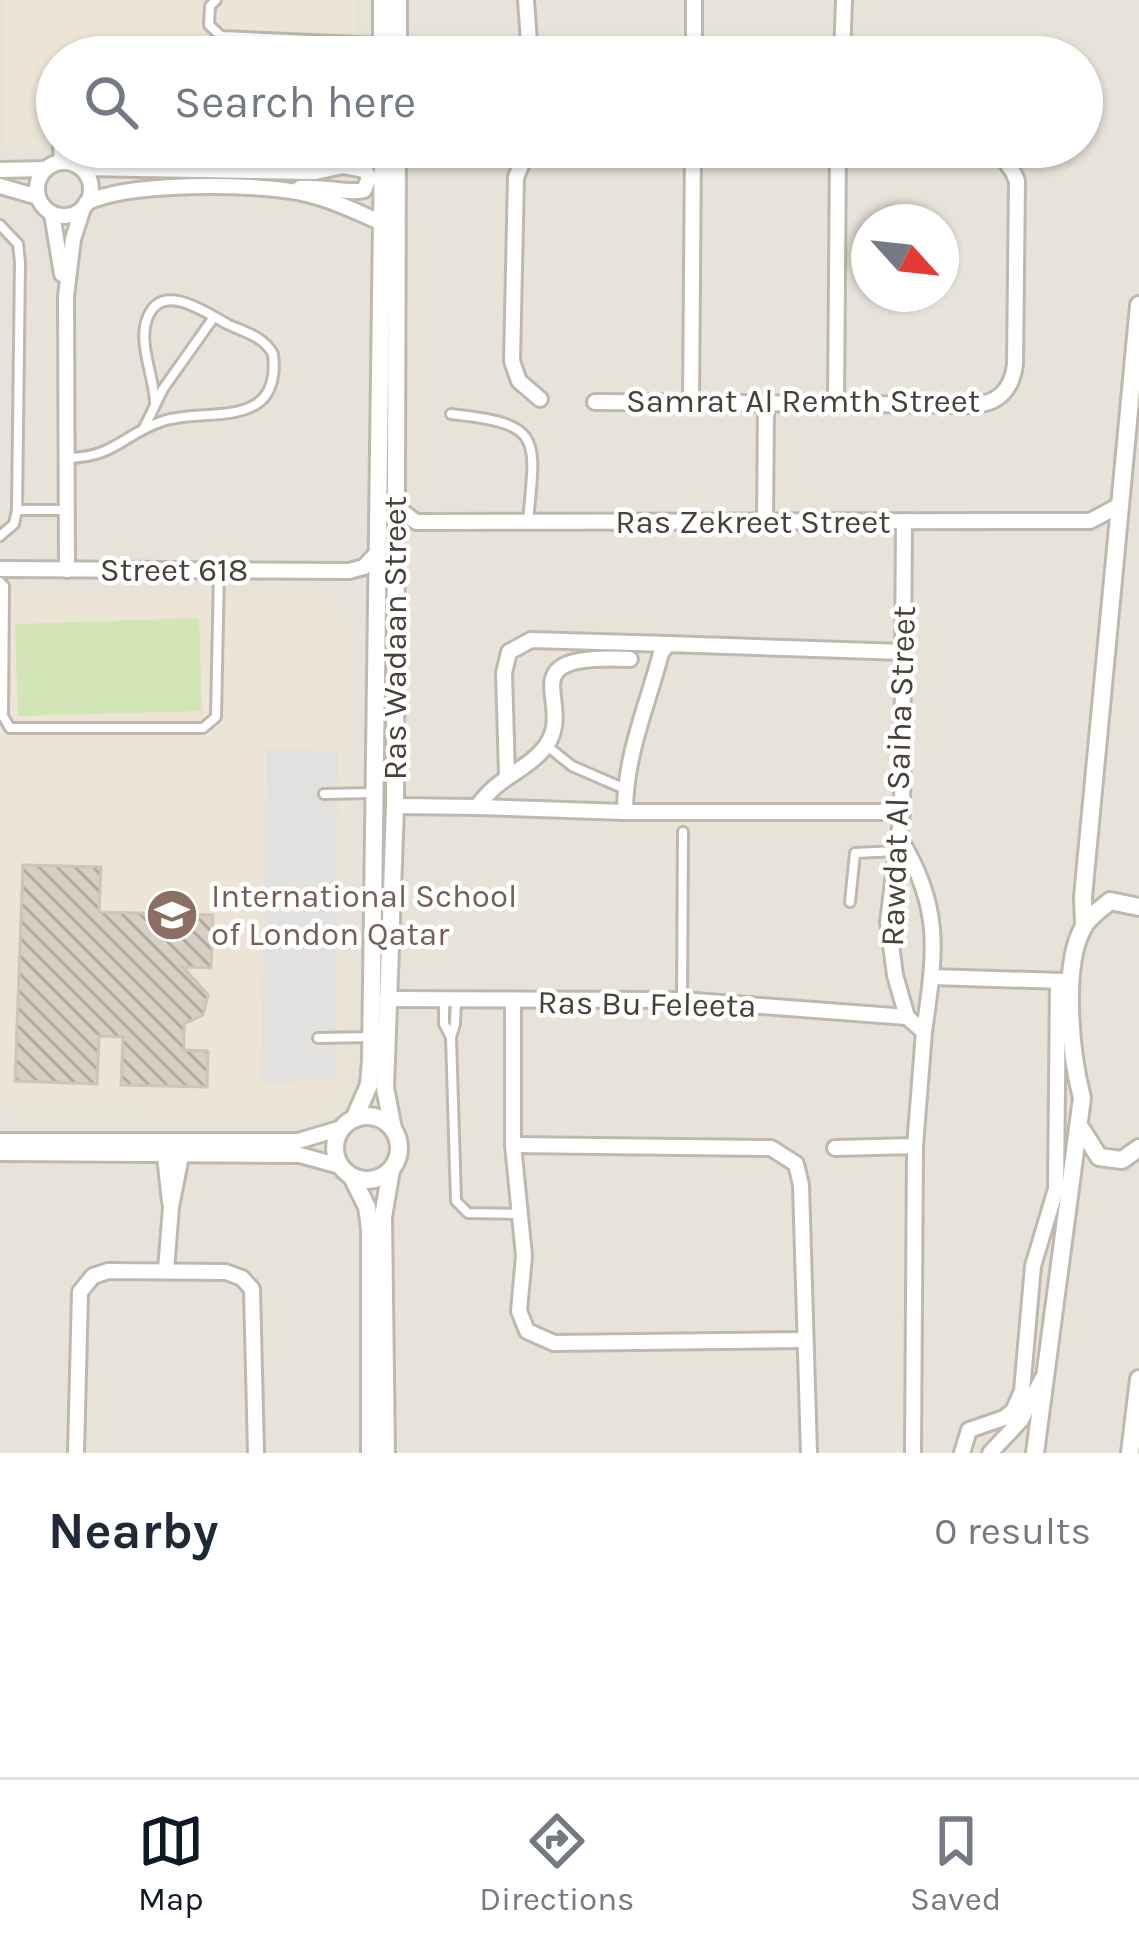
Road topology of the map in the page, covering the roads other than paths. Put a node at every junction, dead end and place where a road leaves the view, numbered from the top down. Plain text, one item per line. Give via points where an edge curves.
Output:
1 (216, 0) edge
2 (382, 0) edge
3 (398, 0) edge
4 (526, 0) edge
5 (694, 0) edge
6 (844, 0) edge
7 (221, 36) edge
8 (382, 36) edge
9 (398, 36) edge
10 (529, 36) edge
11 (694, 36) edge
12 (843, 36) edge
13 (36, 160) edge
14 (46, 168) edge
15 (81, 168) joint
16 (334, 168) edge
17 (354, 168) edge
18 (383, 168) edge
19 (398, 168) edge
20 (521, 168) edge
21 (693, 168) edge
22 (838, 168) edge
23 (1011, 168) edge
24 (0, 170) edge
25 (0, 186) edge
26 (277, 189) junction
27 (38, 197) junction
28 (85, 206) junction
29 (52, 214) junction
30 (384, 224) junction
31 (0, 226) edge
32 (66, 296) junction
33 (1139, 305) edge
34 (214, 317) junction
35 (541, 399) dead end
36 (155, 402) junction
37 (595, 402) dead end
38 (692, 404) junction
39 (766, 404) junction
40 (836, 405) junction
41 (451, 414) dead end
42 (143, 429) junction
43 (67, 458) junction
44 (0, 493) edge
45 (17, 493) junction
46 (1120, 505) junction
47 (395, 506) junction
48 (17, 510) junction
49 (67, 510) junction
50 (765, 521) junction
51 (904, 521) junction
52 (1090, 521) junction
53 (416, 522) junction
54 (528, 523) junction
55 (0, 536) edge
56 (395, 540) junction
57 (1117, 542) junction
58 (375, 555) junction
59 (0, 569) edge
60 (67, 570) junction
61 (219, 571) junction
62 (349, 572) junction
63 (0, 582) edge
64 (375, 587) junction
65 (668, 644) junction
66 (903, 652) junction
67 (630, 659) dead end
68 (546, 745) junction
69 (507, 775) junction
70 (626, 789) junction
71 (373, 793) junction
72 (324, 794) dead end
73 (395, 806) junction
74 (477, 807) junction
75 (626, 812) junction
76 (902, 812) junction
77 (683, 832) dead end
78 (899, 845) junction
79 (850, 902) dead end
80 (1139, 907) edge
81 (1084, 924) junction
82 (931, 976) junction
83 (1065, 981) junction
84 (387, 999) junction
85 (682, 1000) junction
86 (450, 1001) junction
87 (513, 1001) junction
88 (907, 1017) junction
89 (924, 1032) junction
90 (372, 1037) junction
91 (318, 1038) dead end
92 (348, 1124) junction
93 (1079, 1124) junction
94 (393, 1129) junction
95 (0, 1141) edge
96 (513, 1145) junction
97 (915, 1146) junction
98 (835, 1148) dead end
99 (1139, 1148) edge
100 (164, 1149) junction
101 (182, 1149) junction
102 (0, 1153) edge
103 (391, 1170) junction
104 (346, 1171) junction
105 (171, 1207) junction
106 (520, 1214) junction
107 (166, 1270) junction
108 (805, 1340) junction
109 (1047, 1369) junction
110 (1139, 1378) edge
111 (76, 1453) edge
112 (256, 1453) edge
113 (370, 1453) edge
114 (386, 1453) edge
115 (809, 1453) edge
116 (913, 1453) edge
117 (962, 1453) edge
118 (990, 1453) edge
119 (1035, 1453) edge
120 (1130, 1453) edge

1 - 7 lane via 209,25
2 - 8 street
3 - 9 street
4 - 10 street
5 - 11 street
6 - 12 street
13 - 24 street
14 - 27 street
15 - 16 street
15 - 28 street via 89,181
17 - 26 street via 369,178 356,194 328,186
18 - 30 street, Ras Wadaan Street
19 - 47 street, Ras Wadaan Street
20 - 35 street via 512,361 519,381
21 - 38 street
22 - 40 street
23 - 40 street, Samrat Al Remth Street via 1017,181 1010,386 983,404
25 - 27 street
26 - 28 street via 142,188
26 - 30 street via 321,197
27 - 29 street
28 - 29 street
28 - 32 street
29 - 32 street
30 - 58 street, Ras Wadaan Street
31 - 45 lane via 18,244 20,262
32 - 43 street
33 - 46 street
34 - 36 lane
34 - 36 lane via 180,301 150,313 145,333
34 - 42 lane via 269,346 268,389 233,415
36 - 42 lane
37 - 38 street, Samrat Al Remth Street
38 - 39 street, Samrat Al Remth Street
39 - 40 street, Samrat Al Remth Street
39 - 50 street
41 - 54 lane via 501,421 527,437
42 - 43 lane via 107,453
43 - 49 street
44 - 45 lane
45 - 48 lane
46 - 52 street, Ras Zekreet Street
46 - 57 street
47 - 53 street
47 - 56 street, Ras Wadaan Street
48 - 49 lane
48 - 55 lane
49 - 60 street
50 - 51 street, Ras Zekreet Street
50 - 54 street, Ras Zekreet Street
51 - 52 street, Ras Zekreet Street
51 - 66 street, Rawdat Al Saiha Street
52 - 57 street
53 - 54 street, Ras Zekreet Street
53 - 56 street
56 - 73 street, Ras Wadaan Street
57 - 81 street
58 - 62 street
58 - 64 street, Ras Wadaan Street
59 - 60 street, Street 618
60 - 61 street, Street 618
61 - 62 street, Street 618
61 - 63 lane via 216,717 203,728 10,728 3,716
62 - 64 street, Street 618
64 - 71 street, Ras Wadaan Street
65 - 66 street
65 - 69 street via 531,640 509,652
65 - 70 street via 637,723
66 - 76 street, Rawdat Al Saiha Street
67 - 68 street via 563,665
68 - 69 street
68 - 70 lane
69 - 74 street
70 - 75 street
71 - 72 lane
71 - 90 street, Ras Wadaan Street
73 - 74 street
73 - 84 street, Ras Wadaan Street
74 - 75 street
75 - 76 street
76 - 78 street, Rawdat Al Saiha Street
77 - 85 lane
78 - 79 lane via 855,853
78 - 82 street via 926,884
78 - 88 street, Rawdat Al Saiha Street via 888,922
80 - 81 street via 1110,901
81 - 83 street
82 - 83 street
82 - 89 street
83 - 93 street
83 - 117 street via 1056,1190 1033,1266 1022,1390 1004,1418 969,1430
84 - 86 street, Ras Bu Feleeta
84 - 94 street, Ras Wadaan Street via 385,1088
85 - 87 street, Ras Bu Feleeta
85 - 88 street, Ras Bu Feleeta
86 - 87 street, Ras Bu Feleeta
86 - 106 lane via 456,1201 468,1213
87 - 96 street
88 - 89 street
89 - 97 street
90 - 91 lane
90 - 92 street, Ras Wadaan Street via 369,1084
92 - 94 street via 375,1117
92 - 101 street via 298,1141
92 - 104 street via 335,1151
93 - 99 street via 1099,1157 1122,1160
93 - 109 street
94 - 103 street via 399,1154
95 - 100 street
96 - 106 street
96 - 108 street via 771,1148 789,1156 801,1185
97 - 98 street
97 - 116 street
100 - 101 street
100 - 102 street
100 - 105 street
101 - 104 street via 301,1155
101 - 105 street
103 - 104 street via 372,1180
103 - 114 street via 383,1217
104 - 113 street via 370,1229
105 - 107 street
106 - 108 street via 519,1311 534,1336 554,1343
107 - 111 street via 102,1272 80,1292
107 - 112 street via 233,1273 252,1289
108 - 115 street
109 - 118 street via 1021,1420
109 - 119 street
110 - 120 street

